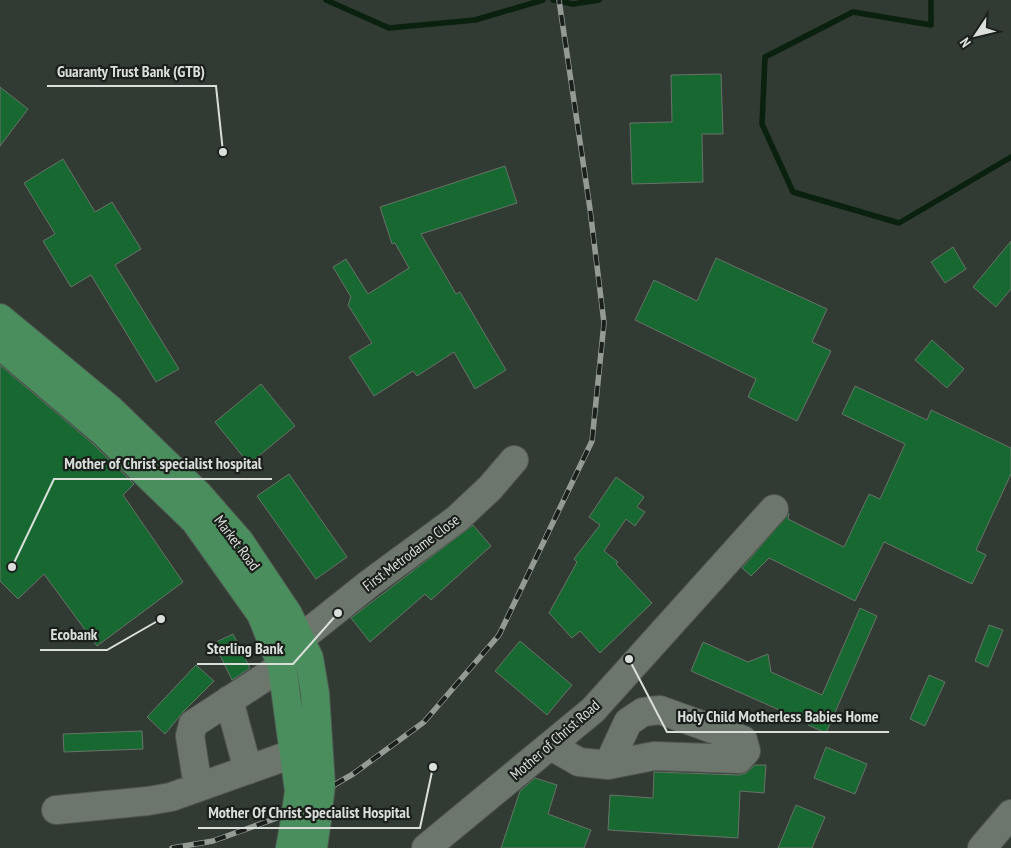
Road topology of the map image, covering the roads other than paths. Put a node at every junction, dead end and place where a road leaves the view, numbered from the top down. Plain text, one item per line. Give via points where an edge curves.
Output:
1 (0, 318) edge
2 (0, 345) edge
3 (514, 460) dead end
4 (774, 509) dead end
5 (301, 638) junction
6 (282, 666) junction
7 (229, 700) junction
8 (551, 746) junction
9 (295, 753) junction
10 (608, 765) dead end
11 (248, 770) junction
12 (198, 787) junction
13 (310, 788) junction
14 (56, 810) dead end
15 (1011, 814) edge
16 (300, 831) edge
17 (313, 848) edge
18 (426, 848) edge
19 (982, 848) edge

1 - 5 main road, Market Road via 110,409 198,494 240,542
2 - 6 main road, Market Road via 102,431 195,522 261,614
3 - 5 street, First Metrodame Close via 457,520
4 - 8 street, Mother of Christ Road via 593,710
5 - 13 main road, Market Road via 315,693
6 - 7 street
6 - 9 main road, Market Road
7 - 11 street
7 - 12 street via 193,724 190,730
8 - 10 street via 579,762
8 - 18 street, Mother of Christ Road
9 - 11 street
9 - 13 main road, Market Road
11 - 12 street
12 - 14 street via 148,801
13 - 16 main road, Market Road, bridge
15 - 19 street
16 - 17 main road, Market Road

